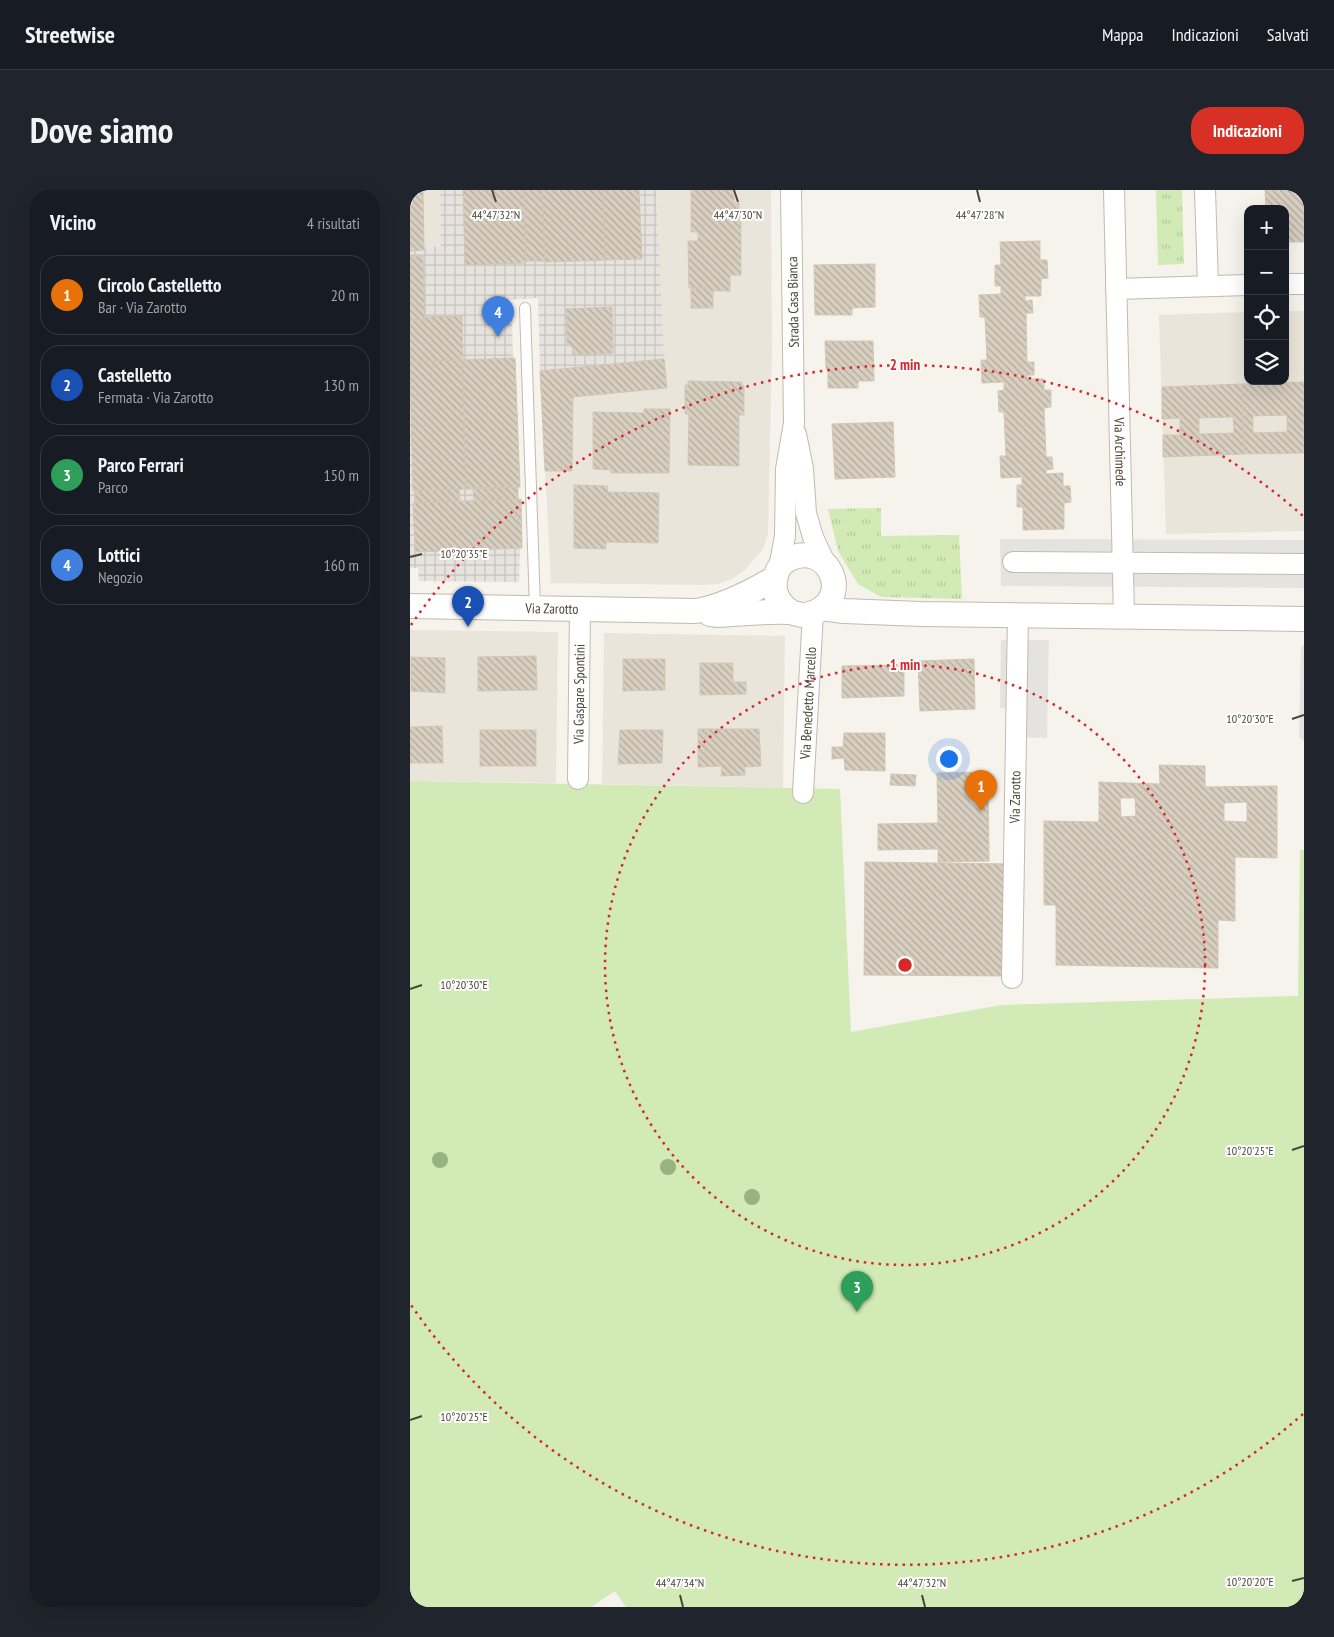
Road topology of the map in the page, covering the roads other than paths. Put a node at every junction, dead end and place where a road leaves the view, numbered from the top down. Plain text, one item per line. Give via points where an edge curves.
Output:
1 (791, 190) edge
2 (1114, 190) edge
3 (1205, 190) edge
4 (1289, 284) edge
5 (1304, 284) edge
6 (1244, 285) edge
7 (1208, 286) junction
8 (1116, 289) junction
9 (526, 308) dead end
10 (794, 415) junction
11 (1013, 562) dead end
12 (825, 563) junction
13 (1122, 564) junction
14 (1304, 564) edge
15 (777, 573) junction
16 (834, 585) junction
17 (410, 606) edge
18 (535, 608) junction
19 (580, 609) junction
20 (696, 611) junction
21 (809, 611) junction
22 (921, 614) junction
23 (1018, 615) junction
24 (1124, 616) junction
25 (1304, 619) edge
26 (578, 779) dead end
27 (803, 793) dead end
28 (1012, 978) dead end

1 - 10 street, Strada Casa Bianca
2 - 8 street, Via Archimede
3 - 7 street
4 - 5 street
6 - 7 street
7 - 8 street
8 - 13 street, Via Archimede
9 - 18 lane
10 - 12 street, Strada Casa Bianca via 806,513
10 - 15 street, Strada Casa Bianca via 786,469 785,536
11 - 13 street
12 - 15 street, Via Zarotto via 807,554 796,556 784,562
12 - 16 street
13 - 14 street
13 - 24 street, Via Archimede
15 - 20 street, Via Zarotto via 740,596
15 - 21 street via 775,593 782,606
16 - 21 street via 826,605
16 - 22 street, Via Zarotto via 849,597 868,604
17 - 18 street, Via Zarotto
18 - 19 street, Via Zarotto
19 - 20 street, Via Zarotto
19 - 26 street, Via Gaspare Spontini
20 - 21 street, Via Zarotto via 716,615
21 - 22 street, Via Zarotto
21 - 27 street, Via Benedetto Marcello
22 - 23 street, Via Zarotto
23 - 24 street, Via Zarotto
23 - 28 street, Via Zarotto
24 - 25 street, Via Zarotto

